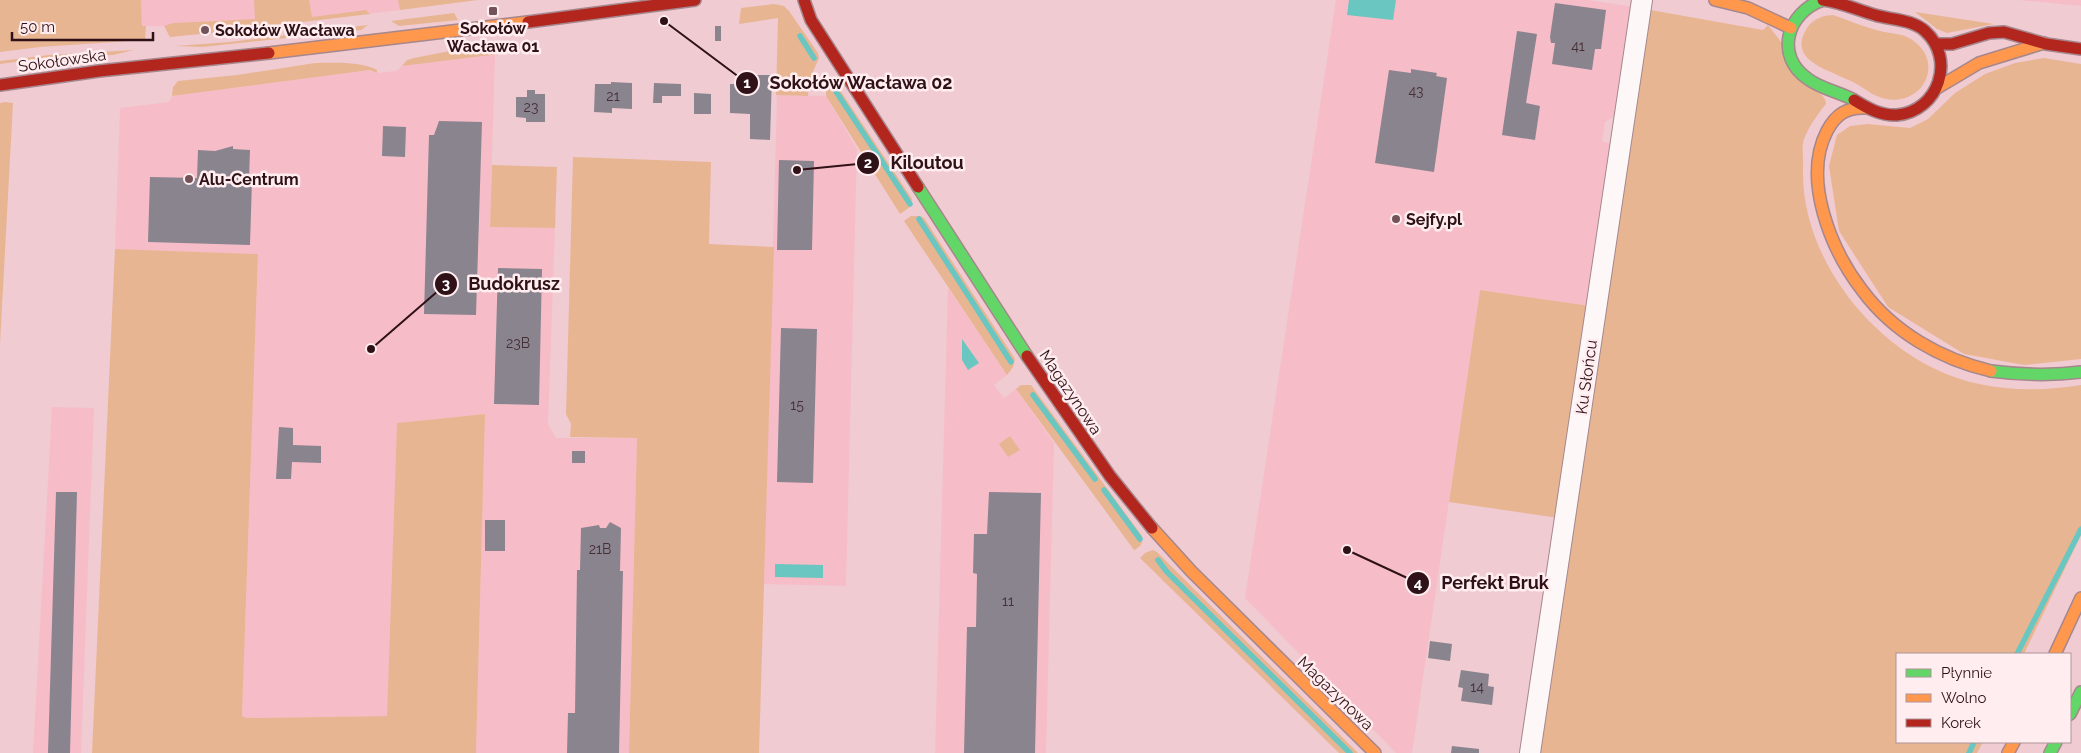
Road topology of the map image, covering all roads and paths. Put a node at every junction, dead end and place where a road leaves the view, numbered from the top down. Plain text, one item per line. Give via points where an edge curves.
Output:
1 (694, 0) edge
2 (804, 0) edge
3 (1642, 0) edge
4 (1715, 0) edge
5 (1809, 3) edge
6 (1849, 3) edge
7 (1791, 28) junction
8 (1936, 44) junction
9 (2044, 44) junction
10 (2081, 49) edge
11 (0, 86) edge
12 (1937, 88) junction
13 (1866, 108) junction
14 (2081, 372) edge
15 (2081, 598) edge
16 (2055, 653) edge
17 (2081, 692) edge
18 (2071, 712) edge
19 (1375, 753) edge
20 (1530, 753) edge

1 - 11 main road, Sokołowska via 282,53 100,71
2 - 19 main road, Magazynowa via 811,20 913,179 1032,364 1110,476 1145,521 1191,571
3 - 20 street, Ku Słońcu
4 - 7 main road via 1748,8
5 - 6 main road
5 - 7 main road
6 - 8 main road via 1870,14 1922,28
7 - 13 main road via 1788,48 1792,62 1801,73
8 - 9 main road via 1953,45 1997,32 2029,37
8 - 12 main road via 1943,69
9 - 10 main road
9 - 12 main road via 1979,63
12 - 13 main road via 1922,106 1908,114 1890,116
13 - 14 main road via 1846,109 1833,120 1821,136 1817,159 1821,197 1834,239 1844,263 1863,292 1890,321 1912,338 1963,364 2008,376 2038,377
15 - 16 main road
17 - 18 main road

